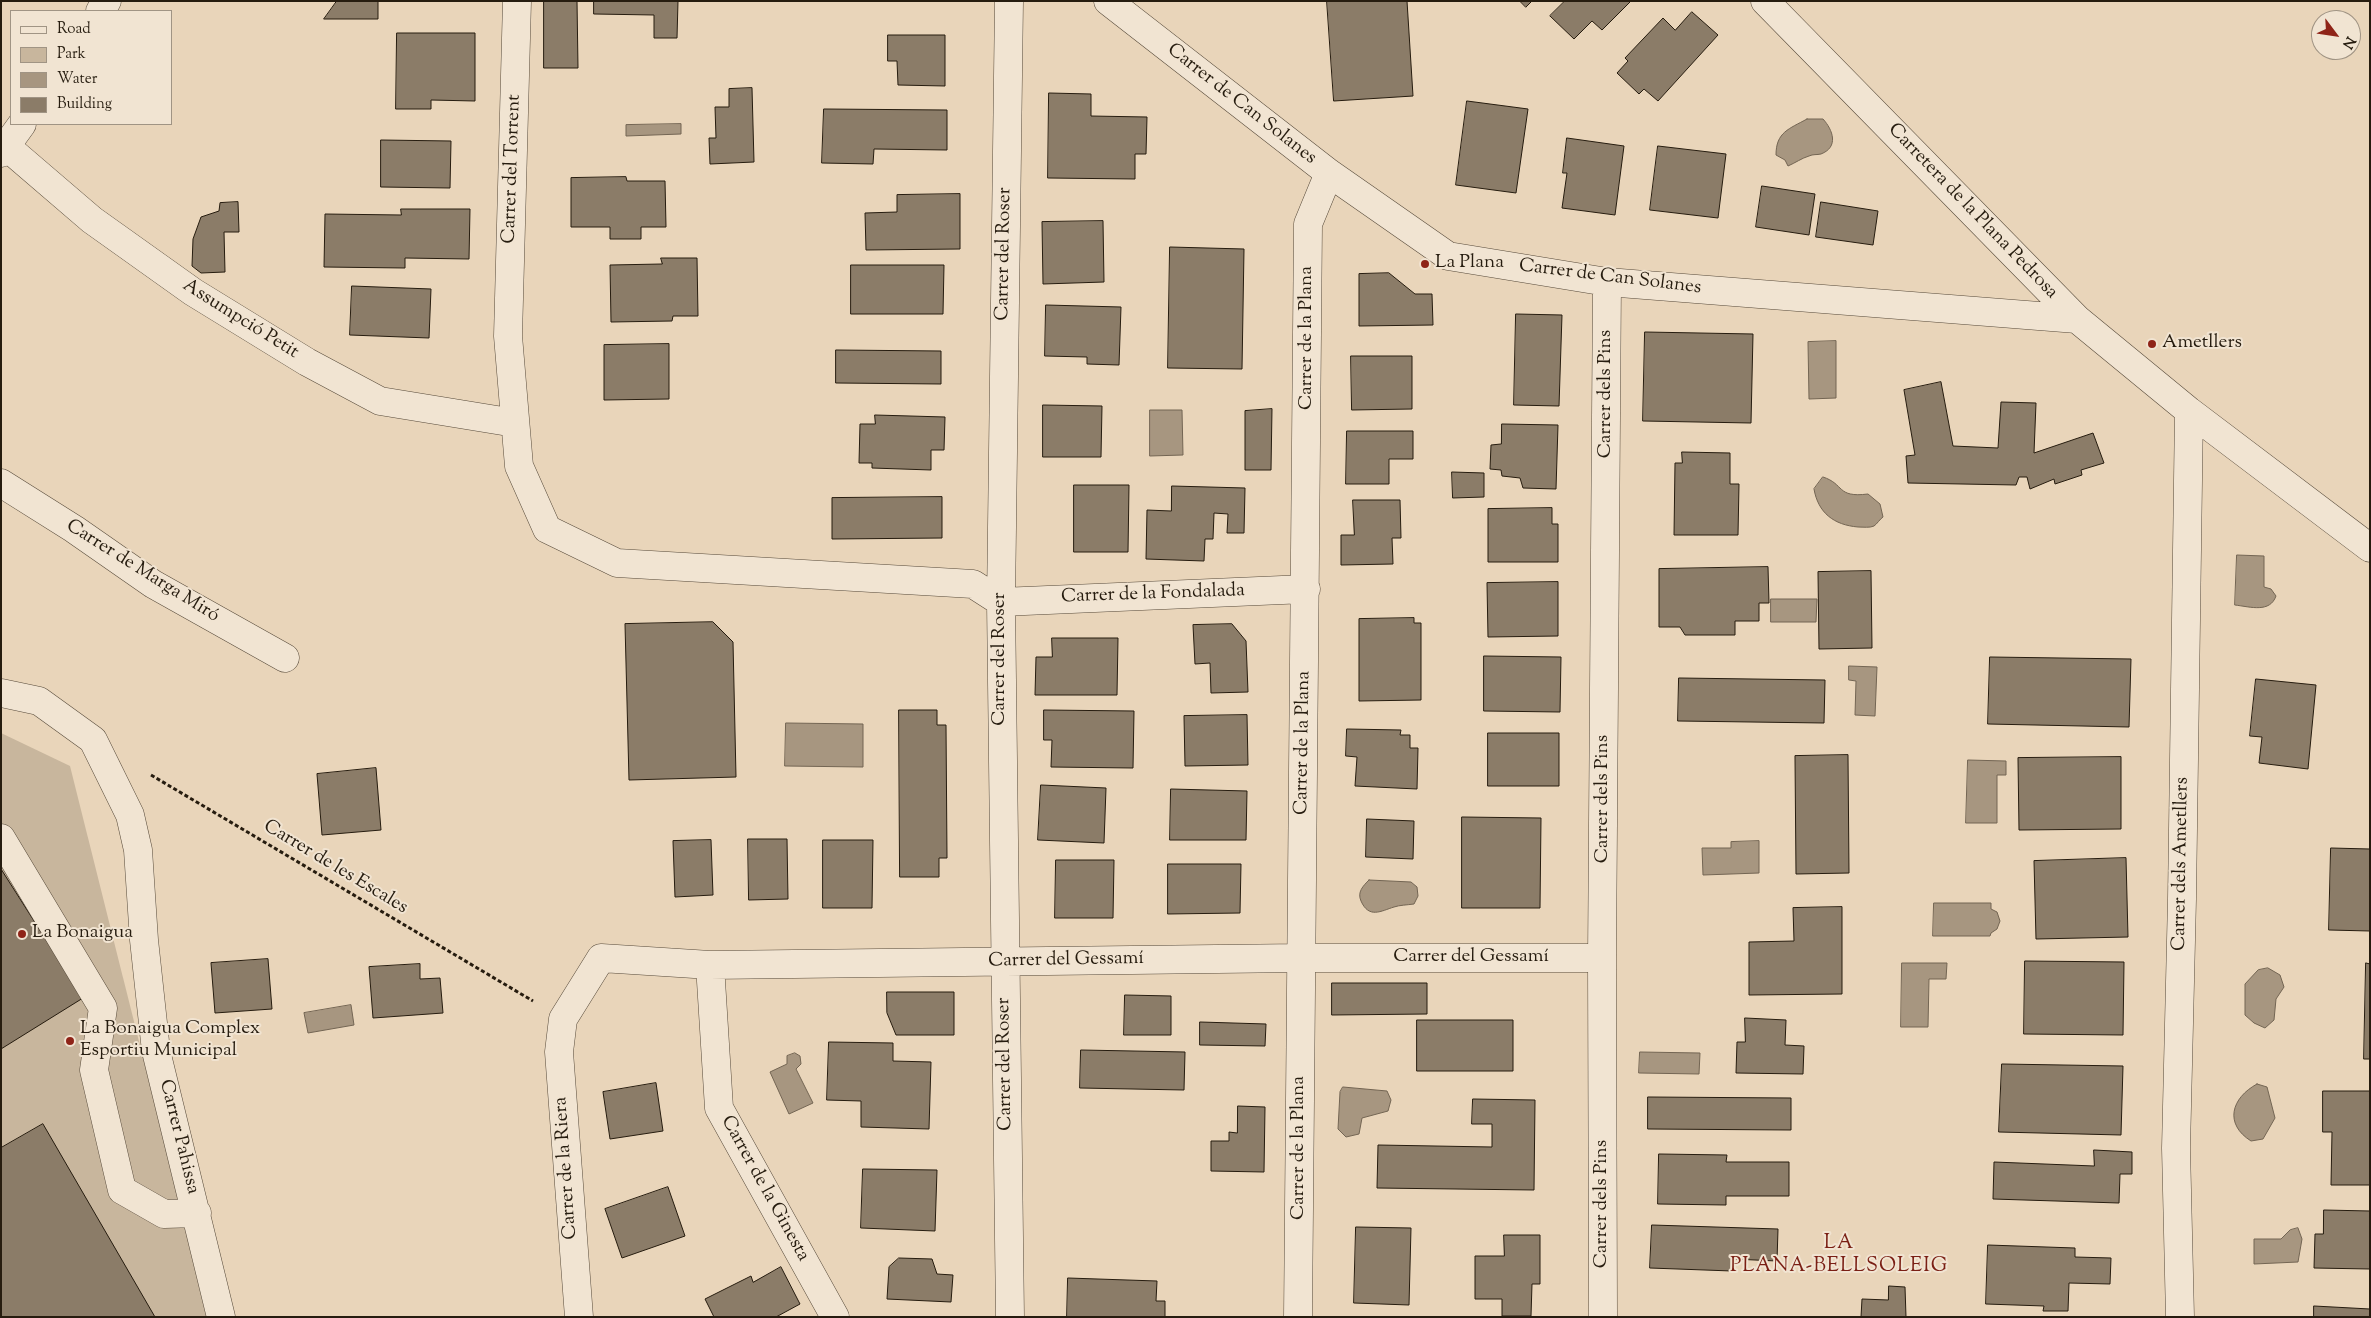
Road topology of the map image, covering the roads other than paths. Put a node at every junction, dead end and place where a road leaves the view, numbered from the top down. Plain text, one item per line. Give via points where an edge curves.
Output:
1 (517, 1) edge
2 (1009, 1) edge
3 (1108, 1) edge
4 (1765, 1) edge
5 (21, 125) edge
6 (3, 147) edge
7 (1329, 173) junction
8 (1608, 282) junction
9 (2077, 319) junction
10 (2189, 411) junction
11 (515, 423) junction
12 (1, 483) edge
13 (2370, 548) edge
14 (1306, 589) junction
15 (1001, 602) junction
16 (285, 658) dead end
17 (1, 693) edge
18 (1, 838) edge
19 (1301, 958) junction
20 (1602, 958) junction
21 (1004, 962) junction
22 (710, 965) junction
23 (563, 1019) joint
24 (197, 1213) junction
25 (222, 1317) edge
26 (579, 1317) edge
27 (835, 1317) edge
28 (1010, 1317) edge
29 (1298, 1317) edge
30 (1602, 1317) edge
31 (2180, 1317) edge

1 - 11 street, Carrer del Torrent via 508,336
2 - 15 street, Carrer del Roser
3 - 7 street, Carrer de Can Solanes
4 - 9 street, Carretera de la Plana Pedrosa
5 - 6 street
6 - 11 street, Assumpció Petit via 92,220 177,281 307,362 380,401
7 - 8 street, Carrer de Can Solanes via 1448,256
7 - 14 street, Carrer de la Plana via 1308,224
8 - 9 street, Carrer de Can Solanes
8 - 20 street, Carrer dels Pins
9 - 10 street, Carretera de la Plana Pedrosa
10 - 13 street
10 - 31 street, Carrer dels Ametllers via 2176,1148
11 - 15 street, Carrer del Torrent via 519,466 547,529 617,563 973,584
12 - 16 street, Carrer de Marga Miró via 153,584
14 - 15 street, Carrer de la Fondalada
14 - 19 street, Carrer de la Plana
15 - 21 street, Carrer del Roser
17 - 24 street, Carrer Pahissa via 39,701 93,740 130,815 138,850 156,1051
18 - 24 street via 103,1008 94,1070 122,1190 164,1214
19 - 20 street, Carrer del Gessamí
19 - 21 street, Carrer del Gessamí
19 - 29 street, Carrer de la Plana
20 - 30 street, Carrer dels Pins
21 - 22 street, Carrer del Gessamí
21 - 28 street, Carrer del Roser
22 - 23 street, Carrer del Gessamí via 601,958
22 - 27 street, Carrer de la Ginesta via 719,1108
23 - 26 street, Carrer de la Riera via 559,1052
24 - 25 street, Carrer Pahissa

